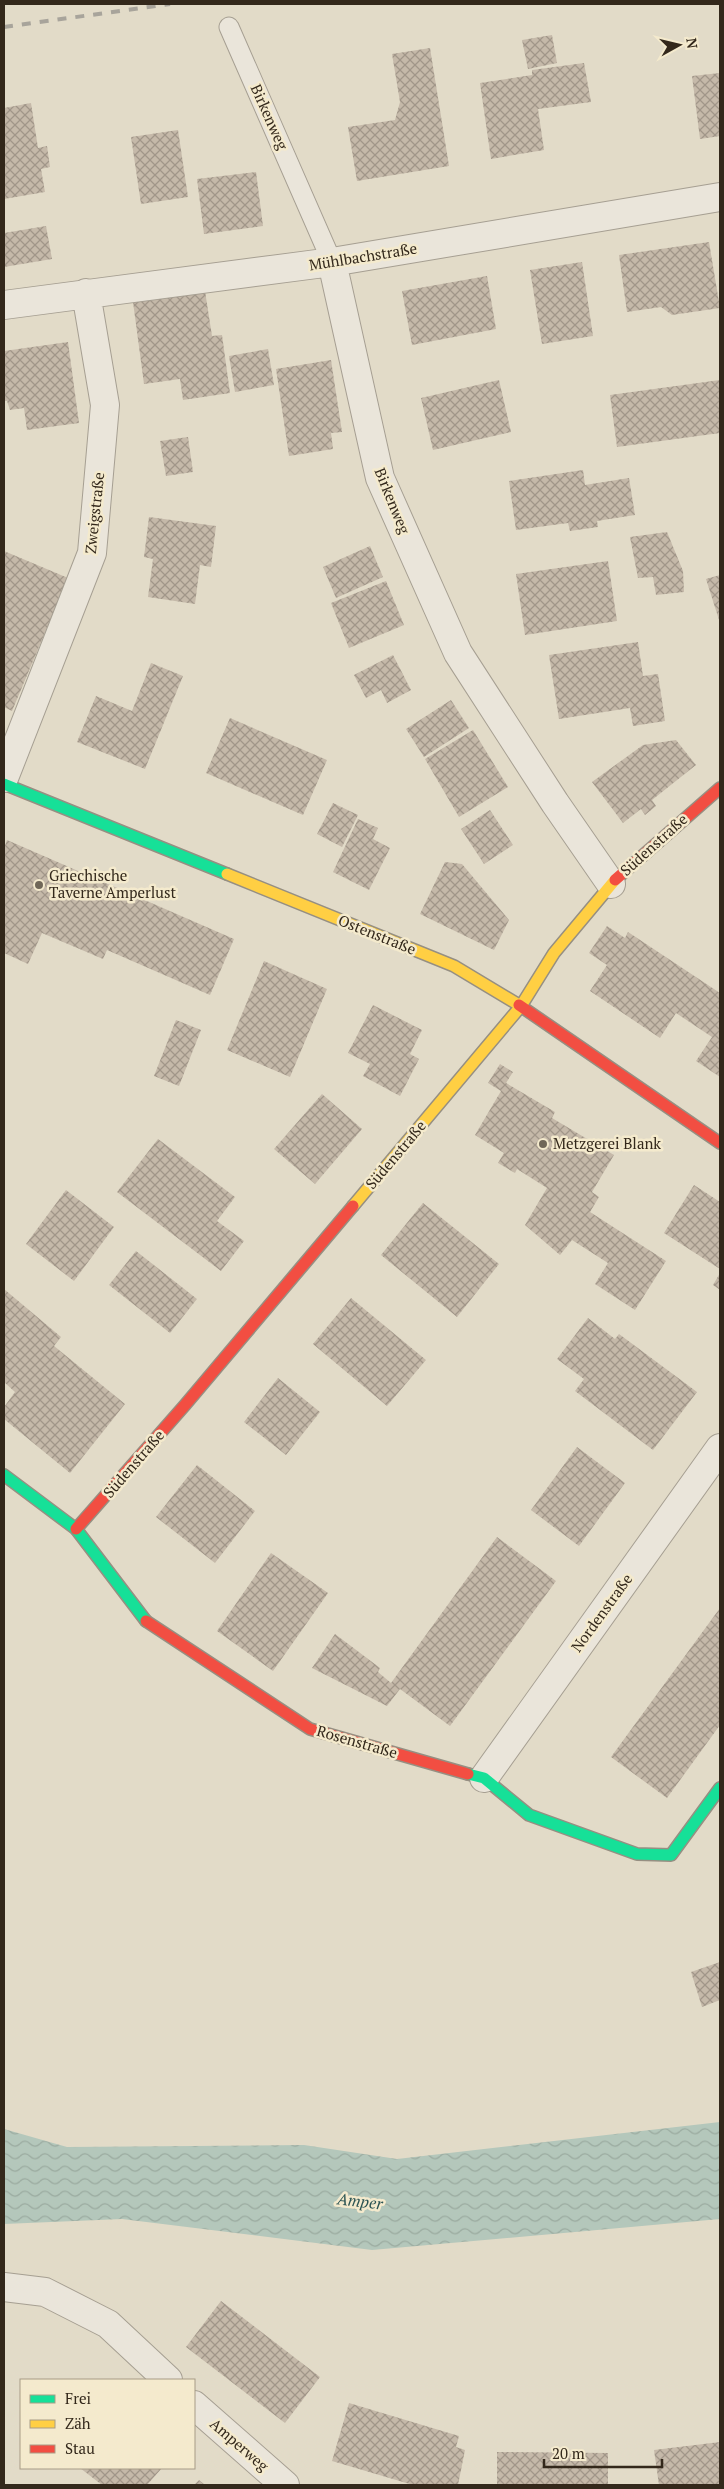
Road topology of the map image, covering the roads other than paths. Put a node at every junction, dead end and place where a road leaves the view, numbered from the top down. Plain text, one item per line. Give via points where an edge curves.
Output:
1 (229, 27) dead end
2 (720, 197) edge
3 (332, 262) junction
4 (86, 294) junction
5 (4, 305) edge
6 (4, 778) edge
7 (4, 784) edge
8 (720, 788) edge
9 (611, 884) junction
10 (521, 1006) junction
11 (720, 1143) edge
12 (720, 1448) edge
13 (4, 1475) edge
14 (76, 1530) junction
15 (484, 1778) junction
16 (720, 1788) edge
17 (4, 2287) edge
18 (167, 2379) edge
19 (195, 2405) edge
20 (285, 2485) edge

1 - 3 lane, Birkenweg
2 - 3 street, Mühlbachstraße
3 - 4 street, Mühlbachstraße
3 - 9 street, Birkenweg via 380,478 454,644 555,803
4 - 5 street, Mühlbachstraße
4 - 6 street, Zweigstraße via 105,404 92,553
7 - 10 street, Ostenstraße via 454,966
8 - 9 street, Südenstraße
9 - 10 street, Südenstraße via 554,953
10 - 11 street, Ostenstraße
10 - 14 street, Südenstraße
12 - 15 street, Nordenstraße
13 - 14 street, Rosenstraße
14 - 15 street, Rosenstraße via 146,1621 310,1729
15 - 16 street, Rosenstraße via 529,1815 637,1854 671,1855
17 - 18 street via 46,2292 108,2324
19 - 20 street, Amperweg

